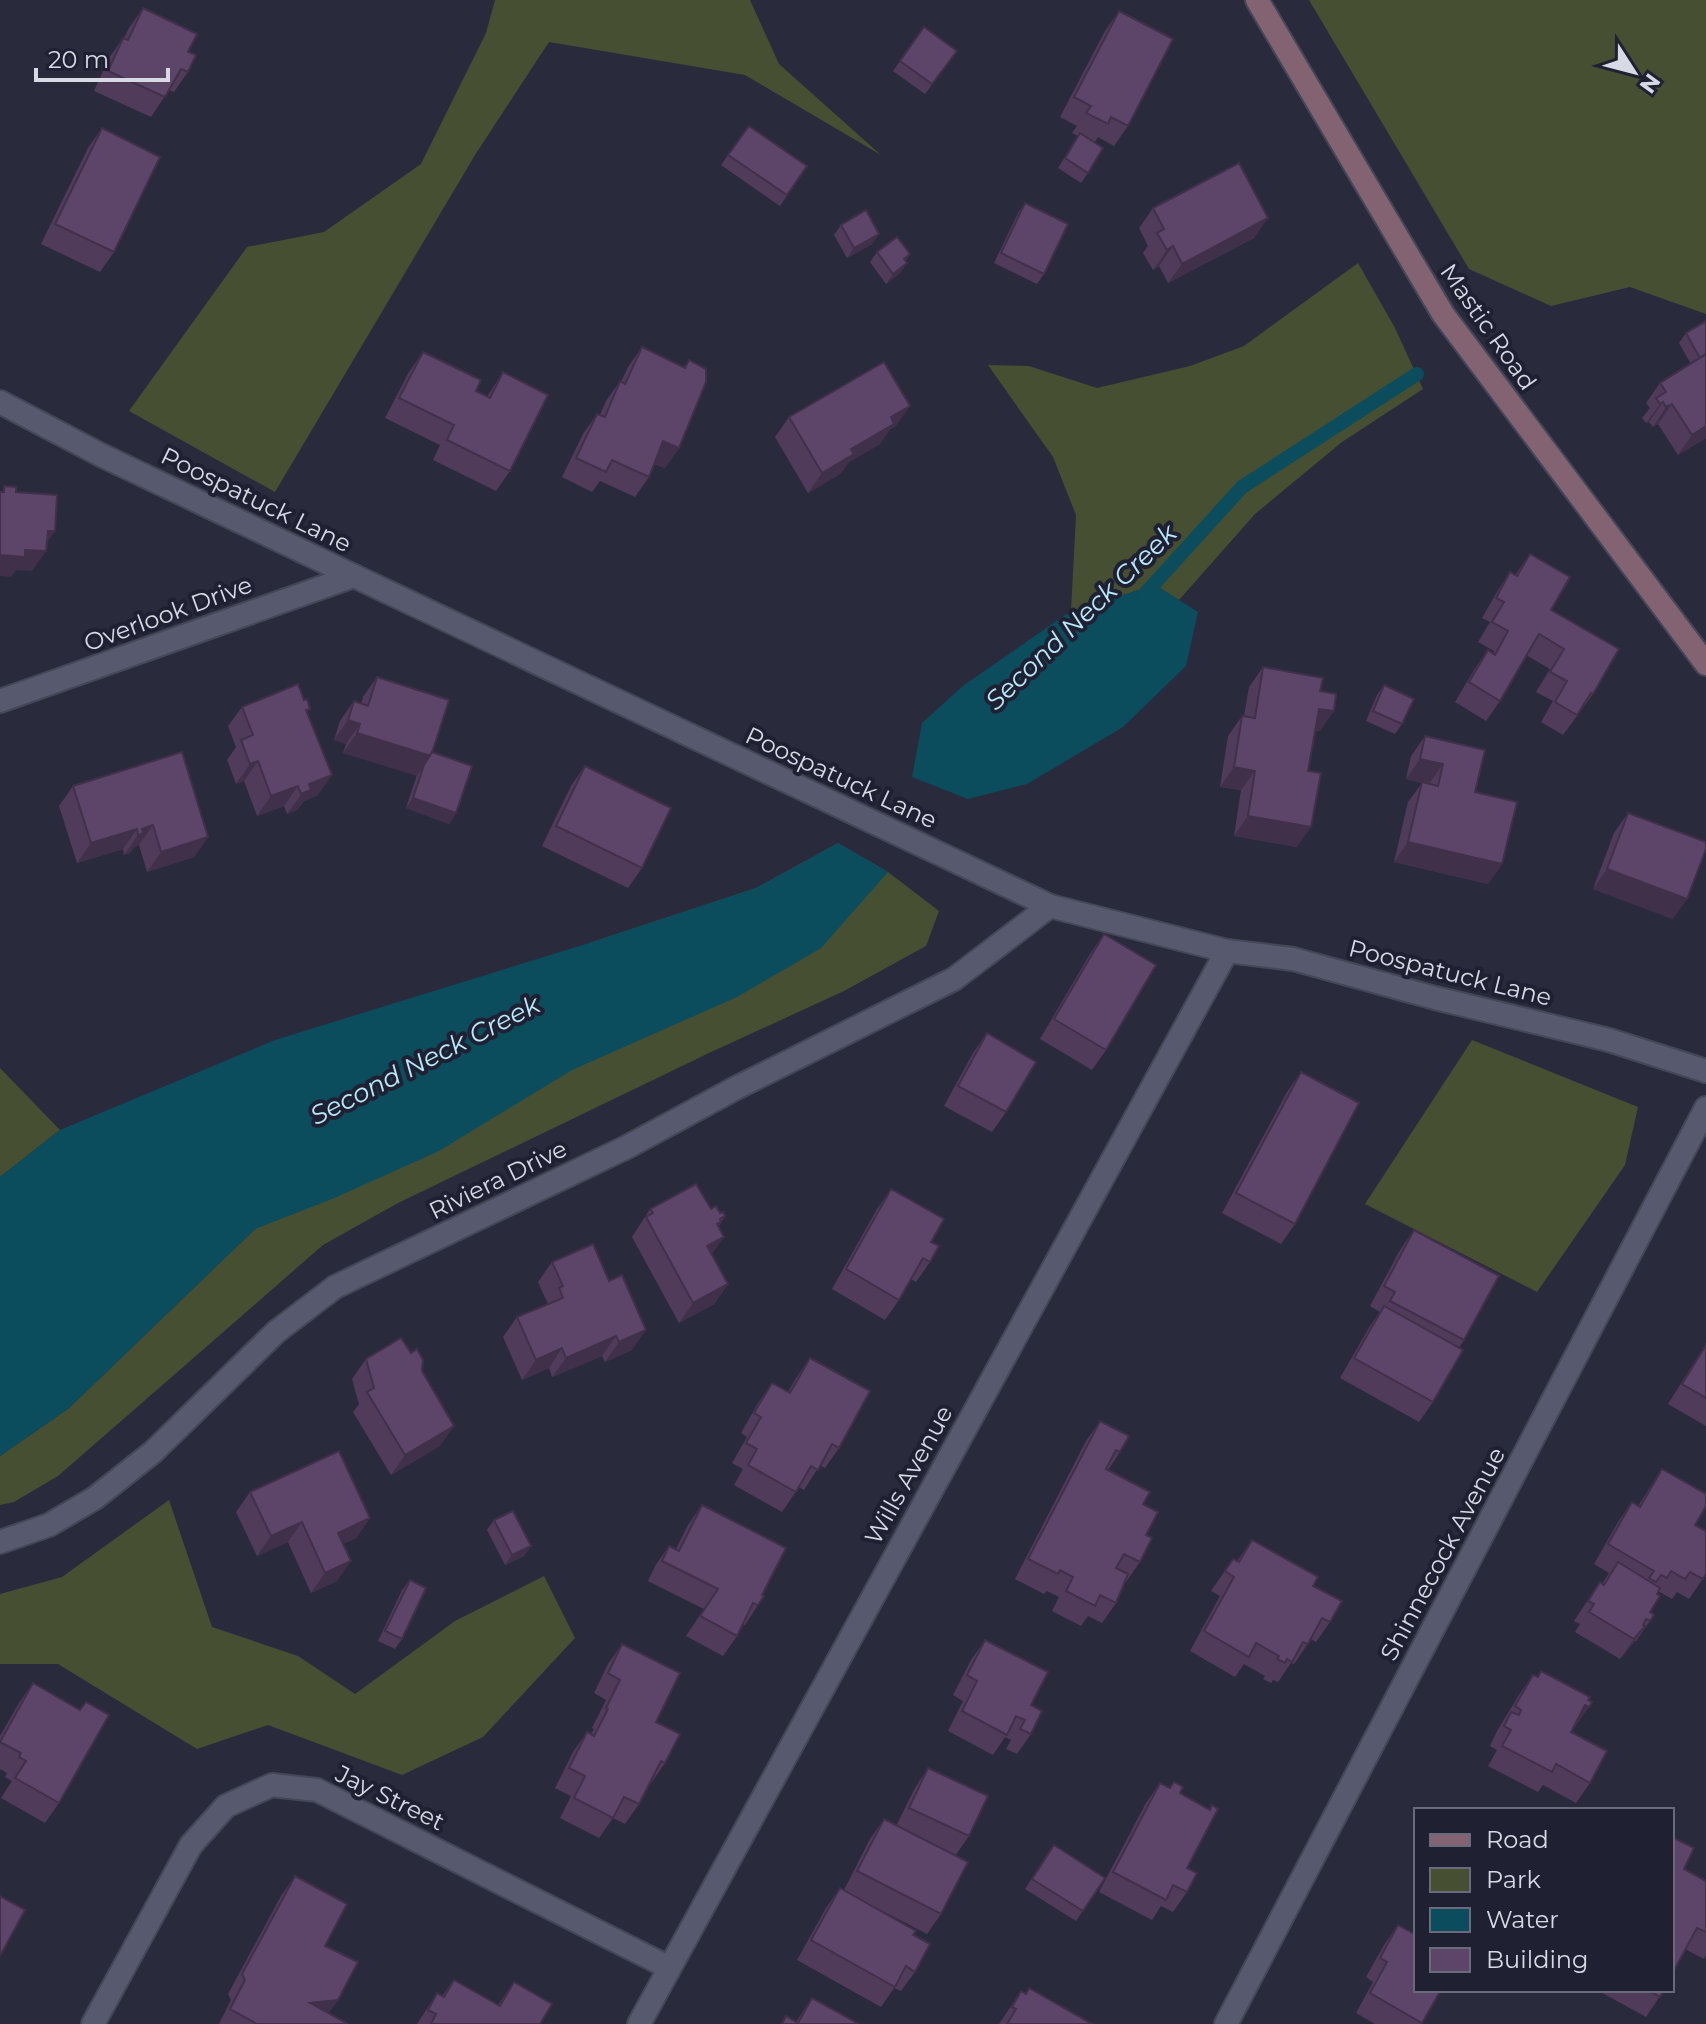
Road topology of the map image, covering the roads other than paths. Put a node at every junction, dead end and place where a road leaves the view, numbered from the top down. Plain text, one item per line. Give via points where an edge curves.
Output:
1 (1257, 0) edge
2 (0, 402) edge
3 (354, 576) junction
4 (1706, 664) edge
5 (0, 701) edge
6 (1050, 906) junction
7 (1227, 951) junction
8 (1706, 1071) edge
9 (1706, 1108) edge
10 (0, 1542) edge
11 (668, 1967) junction
12 (93, 2024) edge
13 (639, 2024) edge
14 (1226, 2024) edge

1 - 4 main road, Mastic Road via 1443,314
2 - 3 street, Poospatuck Lane
3 - 5 street, Overlook Drive
3 - 6 street, Poospatuck Lane
6 - 7 street, Poospatuck Lane
6 - 10 street, Riviera Drive via 954,979 627,1147 335,1287 276,1332 153,1452 95,1498 49,1525
7 - 8 street, Poospatuck Lane via 1293,959 1609,1040
7 - 11 street, Wills Avenue
9 - 14 street, Shinnecock Avenue
11 - 12 street, Jay Street via 317,1790 272,1785 226,1806 191,1845
11 - 13 street, Wills Avenue

